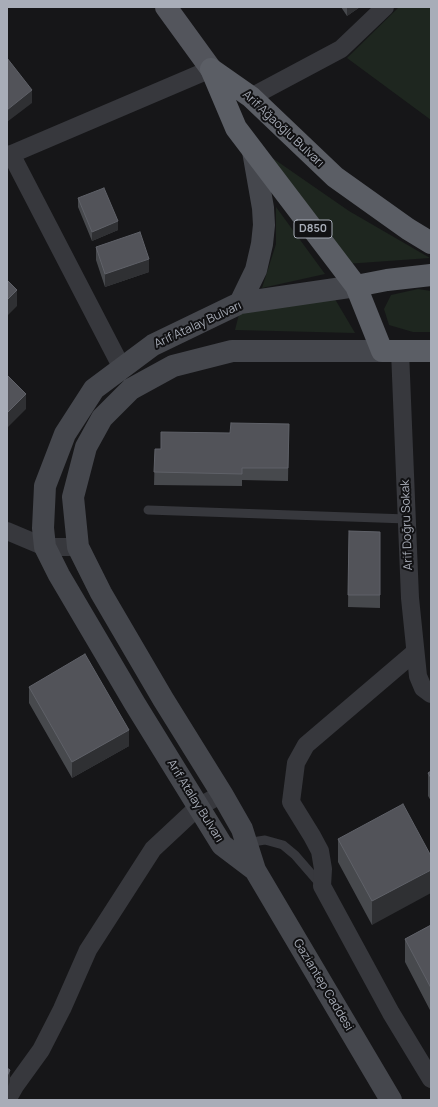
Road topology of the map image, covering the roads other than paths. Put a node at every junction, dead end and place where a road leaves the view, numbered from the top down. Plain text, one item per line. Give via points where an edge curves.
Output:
1 (166, 7) edge
2 (385, 7) edge
3 (211, 69) junction
4 (251, 97) junction
5 (253, 151) junction
6 (9, 155) edge
7 (431, 243) edge
8 (431, 275) edge
9 (356, 286) junction
10 (240, 303) junction
11 (391, 351) junction
12 (431, 351) edge
13 (122, 368) junction
14 (148, 510) dead end
15 (407, 519) junction
16 (7, 531) edge
17 (45, 547) junction
18 (78, 547) junction
19 (415, 652) junction
20 (431, 694) edge
21 (222, 794) junction
22 (198, 807) junction
23 (246, 843) junction
24 (255, 870) junction
25 (322, 886) junction
26 (431, 1079) edge
27 (7, 1100) edge
28 (391, 1100) edge

1 - 3 main road, D850
2 - 4 street via 341,49
3 - 4 highway, Arif Ağaoğlu Bulvarı / D850
3 - 5 highway, Arif Ağaoğlu Bulvarı / D850 via 236,128
3 - 6 street
4 - 7 highway, Arif Ağaoğlu Bulvarı / D850 via 335,176
5 - 9 highway, Arif Ağaoğlu Bulvarı / D850
5 - 10 main road via 264,225 256,270
6 - 13 street
8 - 9 highway
9 - 10 main road, Arif Atalay Bulvarı
9 - 11 highway, Arif Ağaoğlu Bulvarı / D850
10 - 13 main road, Arif Atalay Bulvarı via 153,345
11 - 12 highway
11 - 15 street, Arif Doğru Sokak
11 - 18 main road, Arif Atalay Bulvarı via 232,351 173,366 131,389 102,418 86,447 73,497
13 - 17 main road, Arif Atalay Bulvarı via 94,389 65,434 45,486
14 - 15 lane
15 - 19 street, Arif Doğru Sokak
16 - 17 street
17 - 18 street
17 - 22 main road, Arif Atalay Bulvarı via 59,575
18 - 21 main road, Arif Atalay Bulvarı via 101,593
19 - 20 street, Arif Doğru Sokak via 418,676 423,688
19 - 25 street via 306,745 296,763 291,802 320,851
21 - 22 street
21 - 23 main road, Arif Atalay Bulvarı via 242,829
22 - 24 main road, Arif Atalay Bulvarı via 222,845
22 - 27 street via 153,849 88,950 41,1050
23 - 24 main road, Arif Atalay Bulvarı
23 - 25 lane via 265,840 283,845
24 - 28 main road, Gaziantep Caddesi
25 - 26 street via 391,1013

